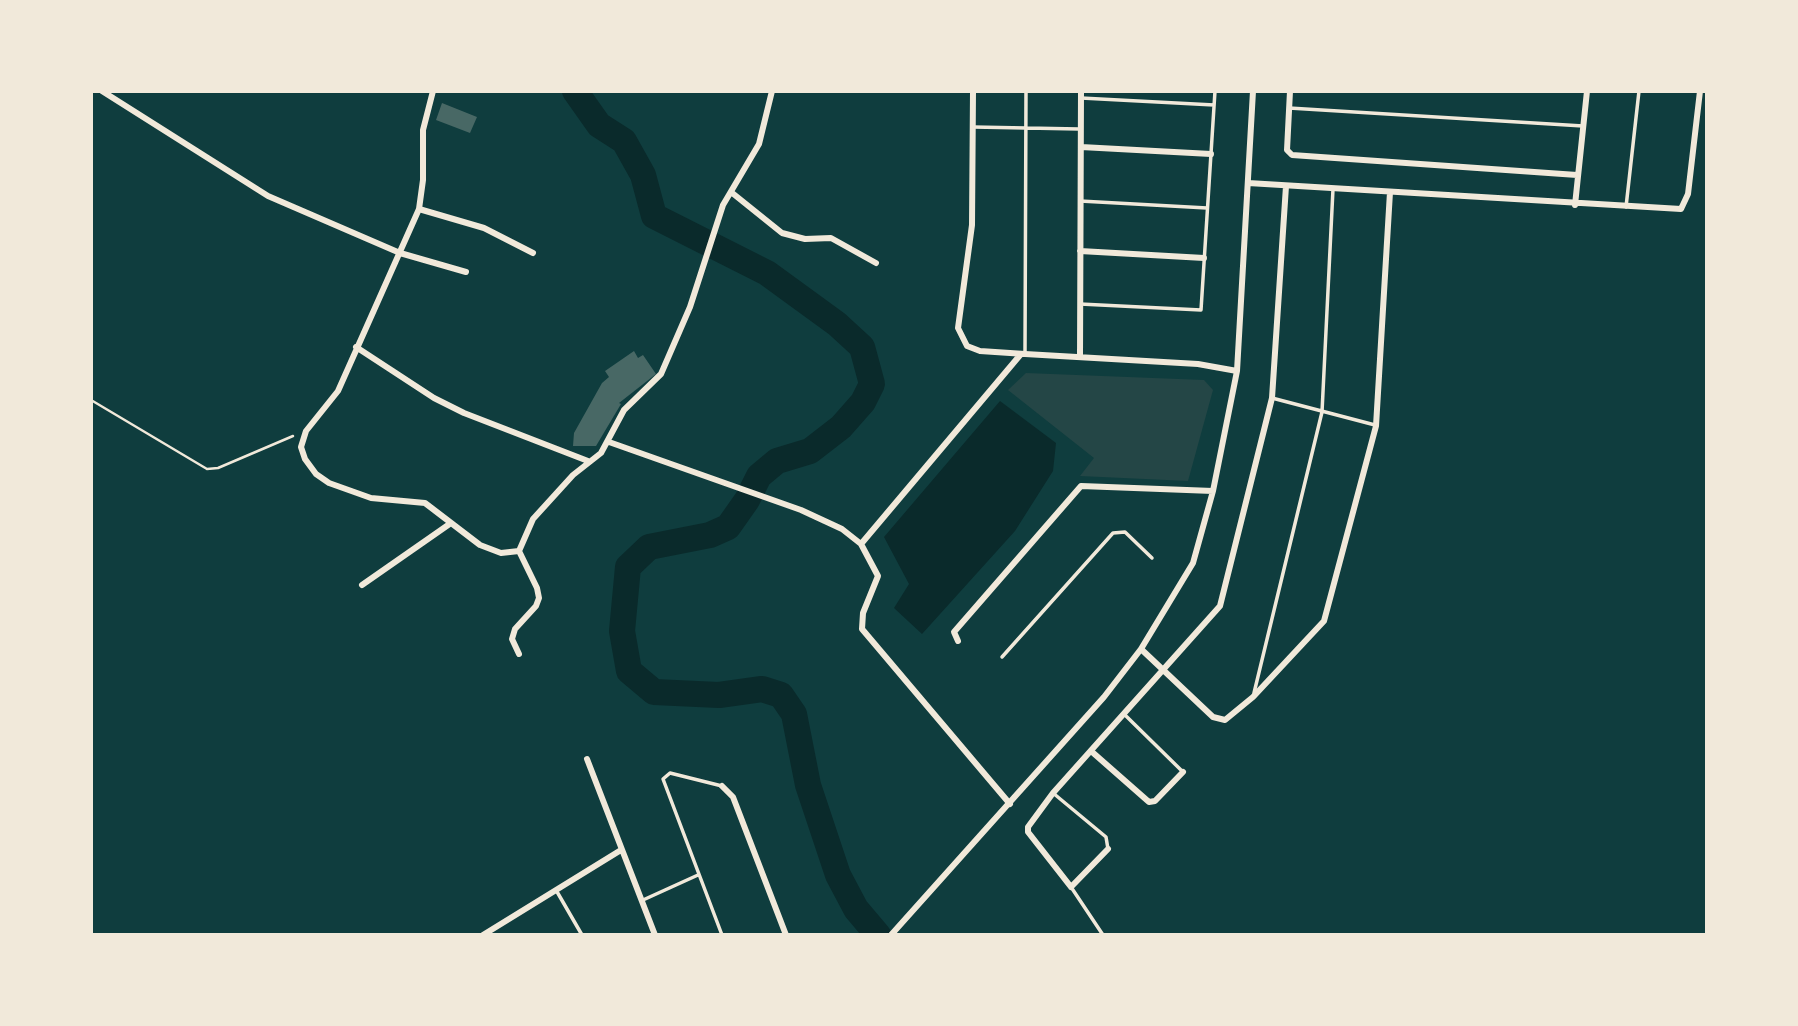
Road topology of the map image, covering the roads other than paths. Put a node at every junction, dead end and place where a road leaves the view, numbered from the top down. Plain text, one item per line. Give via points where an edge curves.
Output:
1 (102, 91) edge
2 (433, 91) edge
3 (772, 91) edge
4 (972, 91) edge
5 (1026, 91) edge
6 (1215, 91) edge
7 (1254, 91) edge
8 (1290, 91) edge
9 (1587, 91) edge
10 (1639, 91) edge
11 (1700, 91) edge
12 (1081, 94) edge
13 (1214, 106) junction
14 (1289, 108) junction
15 (1583, 126) junction
16 (973, 127) junction
17 (1026, 129) junction
18 (1082, 130) junction
19 (1081, 147) junction
20 (1211, 154) junction
21 (1577, 174) junction
22 (1248, 183) junction
23 (1286, 186) junction
24 (1333, 189) junction
25 (731, 192) junction
26 (1390, 192) junction
27 (1080, 201) junction
28 (1575, 205) junction
29 (1626, 207) junction
30 (1207, 208) junction
31 (419, 209) junction
32 (1080, 251) junction
33 (400, 253) junction
34 (533, 253) dead end
35 (1204, 258) junction
36 (876, 263) dead end
37 (466, 272) dead end
38 (1080, 304) junction
39 (356, 347) junction
40 (1023, 354) junction
41 (1080, 357) junction
42 (1237, 371) junction
43 (1272, 398) junction
44 (1322, 412) junction
45 (1376, 426) junction
46 (609, 442) junction
47 (588, 461) junction
48 (1213, 491) junction
49 (451, 523) junction
50 (861, 544) junction
51 (519, 551) junction
52 (1152, 558) dead end
53 (362, 585) dead end
54 (958, 641) dead end
55 (1141, 649) junction
56 (519, 654) dead end
57 (1002, 657) dead end
58 (1164, 672) junction
59 (1253, 697) junction
60 (1125, 715) junction
61 (1091, 751) junction
62 (587, 759) dead end
63 (1183, 772) joint
64 (722, 786) joint
65 (1053, 793) junction
66 (1010, 804) junction
67 (1108, 849) joint
68 (621, 850) junction
69 (698, 875) junction
70 (1072, 887) junction
71 (556, 890) junction
72 (641, 901) junction
73 (581, 933) edge
74 (483, 935) edge
75 (573, 935) edge
76 (655, 935) edge
77 (722, 935) edge
78 (786, 935) edge
79 (891, 935) edge
80 (1102, 935) edge

1 - 33 street via 268,196
2 - 31 street via 423,130 424,180
3 - 25 street via 759,144
4 - 16 street
5 - 17 lane
6 - 13 lane
7 - 22 street
8 - 14 street
9 - 15 street
10 - 29 lane
11 - 29 street via 1682,209
12 - 13 lane
12 - 18 street
13 - 20 lane
14 - 15 lane
14 - 21 street via 1287,150 1298,156
15 - 21 street
16 - 17 lane
16 - 40 street via 972,225 958,328 961,338 975,349
17 - 18 lane
17 - 40 lane
18 - 19 street
19 - 20 street
19 - 27 street
20 - 30 lane
21 - 28 street
22 - 23 street
22 - 42 street
23 - 24 street
23 - 43 street
24 - 26 street
24 - 44 lane
25 - 36 street via 782,233 805,239 831,238
25 - 46 street via 710,237 679,337 661,374 624,410
26 - 28 street
26 - 45 street
27 - 30 lane
27 - 32 street
28 - 29 street
30 - 35 lane
31 - 33 street
31 - 34 street via 484,228
32 - 35 street
32 - 38 street
33 - 37 street
33 - 39 street
35 - 38 lane via 1201,310
38 - 41 street
39 - 47 street via 464,413
39 - 49 street via 338,391 306,430 301,447 305,459 329,483 371,498 425,503
40 - 41 street
40 - 50 street
41 - 42 street via 1198,364
42 - 48 street
43 - 44 lane
43 - 58 street via 1220,606
44 - 45 lane
44 - 59 lane
45 - 59 street via 1324,621
46 - 47 street
46 - 50 street via 770,499 842,529
47 - 51 street via 533,519
48 - 54 street via 1081,486 954,632
48 - 55 street via 1193,563
49 - 51 street via 480,545 501,553
49 - 53 street
50 - 66 street via 878,576 863,613 862,629
51 - 56 street via 539,598 515,629 512,639
52 - 57 lane via 1125,533 1113,533
55 - 58 street
55 - 66 street
58 - 59 street via 1219,719 1231,718
58 - 60 street
60 - 61 street
60 - 63 lane
61 - 63 street via 1149,802 1155,802
61 - 65 street
62 - 68 street
64 - 69 lane via 680,775 664,776 662,783
64 - 78 street via 733,797
65 - 67 lane via 1106,837
65 - 70 street via 1030,822 1028,832
66 - 79 street
67 - 70 street
68 - 71 street
68 - 72 street
69 - 72 lane
69 - 77 lane
70 - 80 lane
71 - 73 lane
71 - 74 street
72 - 76 street
73 - 75 lane

